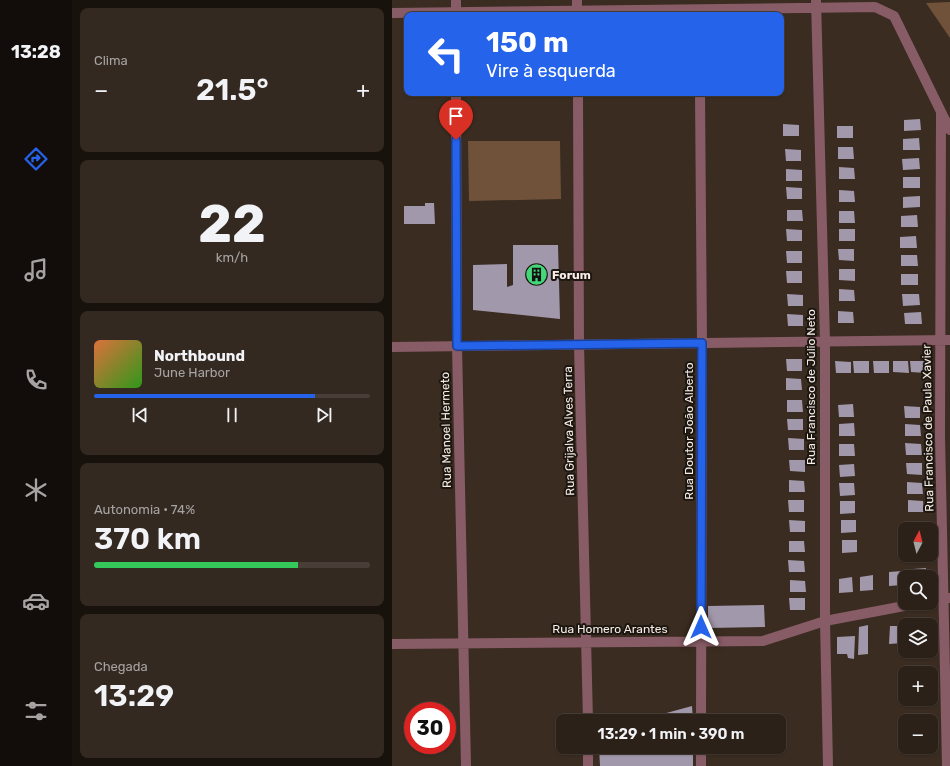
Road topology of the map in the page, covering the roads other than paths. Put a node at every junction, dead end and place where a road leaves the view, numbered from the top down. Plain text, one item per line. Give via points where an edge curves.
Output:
1 (456, 0) edge
2 (577, 0) edge
3 (817, 4) edge
4 (699, 8) edge
5 (456, 12) edge
6 (577, 12) edge
7 (618, 12) edge
8 (392, 13) edge
9 (404, 13) edge
10 (456, 96) edge
11 (578, 96) edge
12 (700, 96) edge
13 (941, 113) junction
14 (950, 130) edge
15 (939, 340) junction
16 (950, 340) edge
17 (825, 341) junction
18 (702, 343) junction
19 (579, 344) junction
20 (457, 346) junction
21 (392, 347) edge
22 (945, 436) edge
23 (947, 598) edge
24 (898, 607) edge
25 (825, 621) junction
26 (464, 642) junction
27 (587, 642) junction
28 (700, 642) junction
29 (392, 644) edge
30 (588, 714) edge
31 (701, 714) edge
32 (588, 754) edge
33 (701, 754) edge
34 (466, 766) edge
35 (588, 766) edge
36 (702, 766) edge
37 (828, 766) edge
38 (947, 766) edge

1 - 5 street
2 - 6 street
3 - 4 street
3 - 13 street via 875,7 894,16
3 - 17 street, Rua Francisco de Júlio Neto
4 - 7 street
8 - 9 street
10 - 20 street, Rua Manoel Hermeto
11 - 19 street, Rua Grijalva Alves Terra
12 - 18 street, Rua Doutor João Alberto
13 - 14 street
13 - 15 street, Rua Francisco de Paula Xavier
15 - 16 street
15 - 17 street
15 - 22 street, Rua Francisco de Paula Xavier
17 - 18 street
17 - 25 street, Rua Francisco de Júlio Neto
18 - 19 street
18 - 28 street, Rua Doutor João Alberto
19 - 20 street
19 - 27 street, Rua Grijalva Alves Terra
20 - 21 street
20 - 26 street, Rua Manoel Hermeto
22 - 23 street, Rua Francisco de Paula Xavier
23 - 38 street, Rua Francisco de Paula Xavier
24 - 25 street, Rua Homero Arantes
25 - 28 street, Rua Homero Arantes via 763,641
25 - 37 street, Rua Francisco de Júlio Neto
26 - 27 street, Rua Homero Arantes
26 - 29 street, Rua Homero Arantes
26 - 34 street, Rua Manoel Hermeto
27 - 28 street, Rua Homero Arantes
27 - 30 street, Rua Grijalva Alves Terra
28 - 31 street, Rua Doutor João Alberto
32 - 35 street
33 - 36 street

